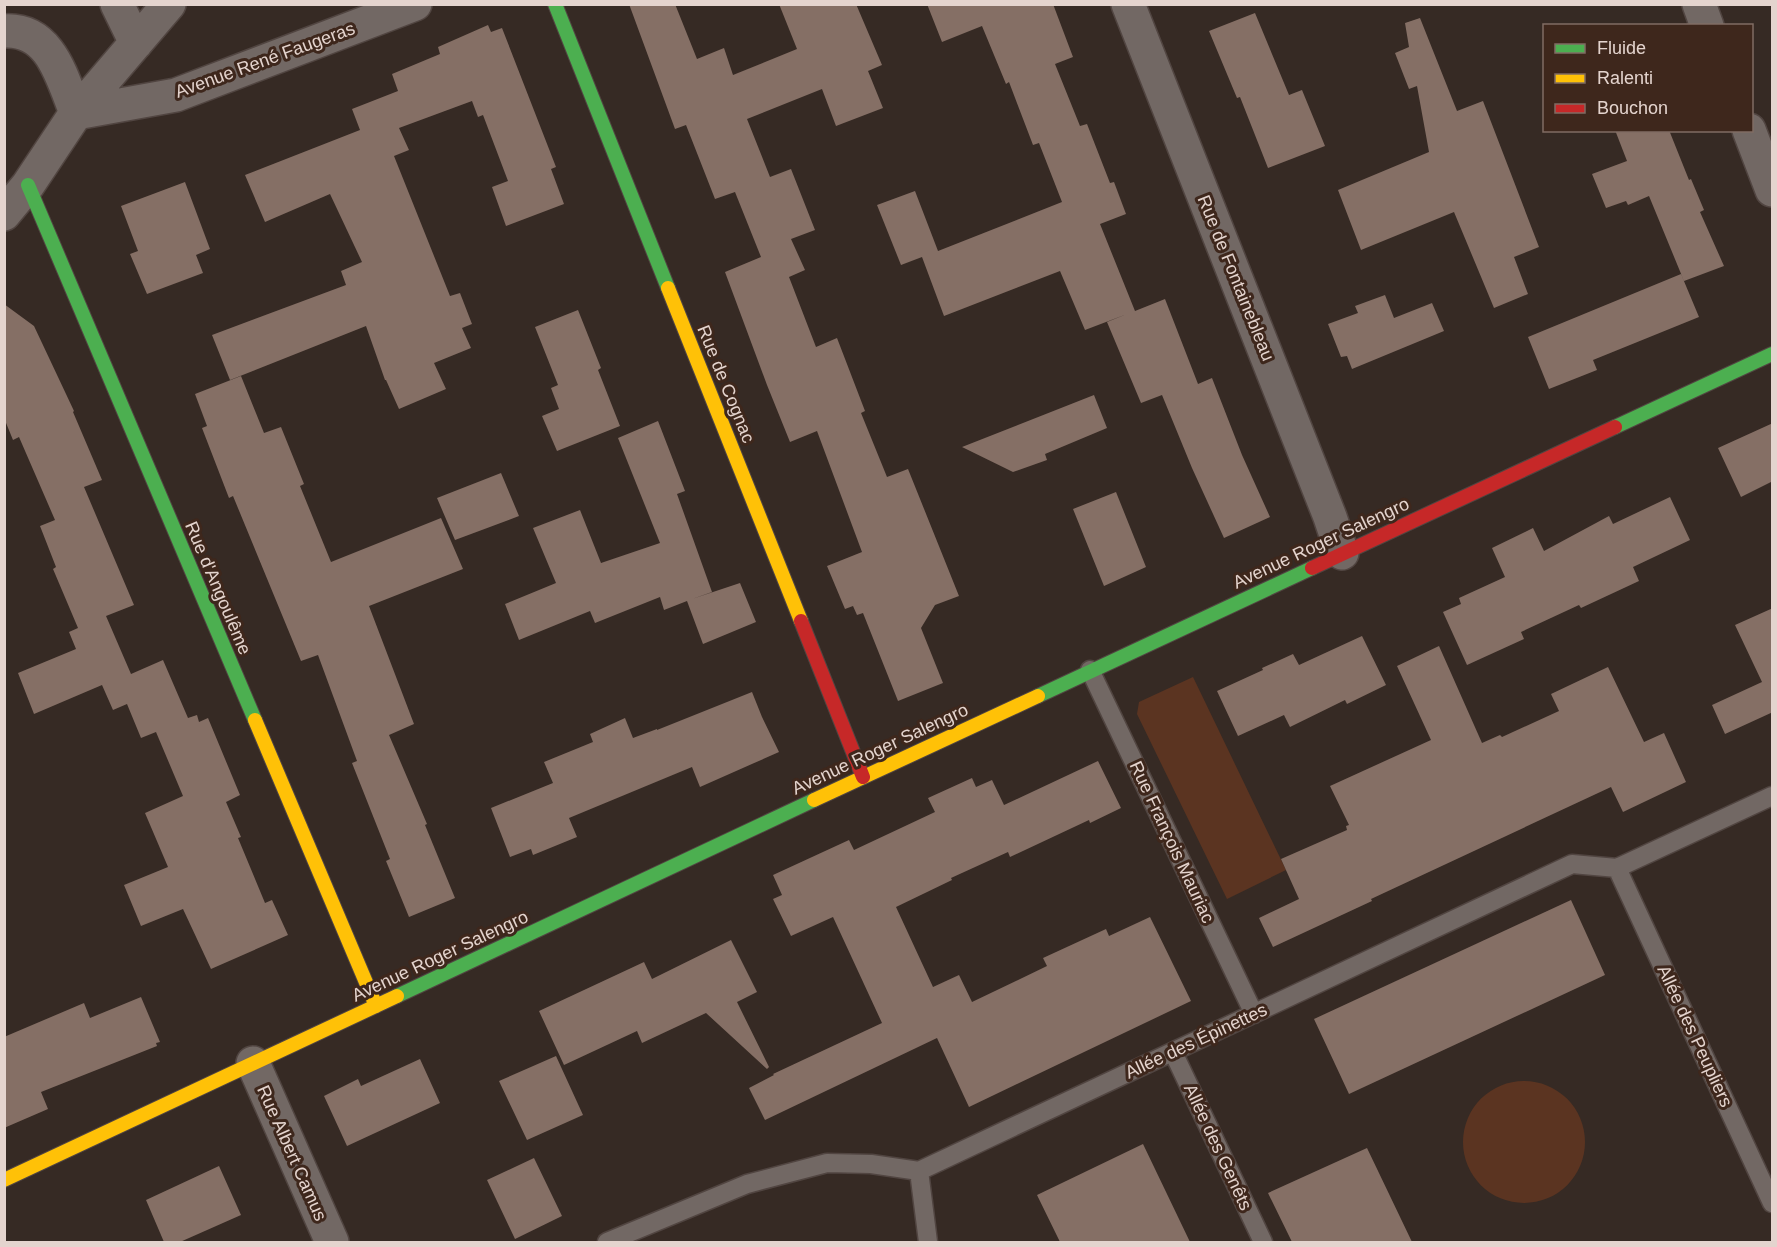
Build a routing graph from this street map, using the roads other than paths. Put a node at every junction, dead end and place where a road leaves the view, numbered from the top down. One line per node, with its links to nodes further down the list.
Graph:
1 (117, 4): 9 (street)
2 (169, 4): 9 (street)
3 (415, 4): 10 (street, Avenue René Faugeras)
4 (555, 4): 18 (street, Rue de Cognac)
5 (1128, 4): 16 (street, Rue de Fontainebleau)
6 (1699, 4): 7 (street)
7 (1706, 24)
8 (4, 31): 10 (street)
9 (136, 43): 10 (street)
10 (76, 113): 12 (street)
11 (1750, 132): 13 (street)
12 (27, 185): 14 (street); 21 (street, Rue d'Angoulême)
13 (1773, 190)
14 (4, 214)
15 (1773, 354): 16 (street, Avenue Roger Salengro)
16 (1342, 553): 17 (street, Avenue Roger Salengro)
17 (1090, 670): 18 (street, Avenue Roger Salengro); 22 (lane, Rue François Mauriac)
18 (863, 777): 21 (street, Avenue Roger Salengro)
19 (1773, 796): 20 (lane, Allée des Épinettes)
20 (1617, 868): 22 (lane, Allée des Épinettes); 27 (lane, Allée des Peupliers)
21 (376, 1006): 24 (street, Avenue Roger Salengro)
22 (1254, 1014): 23 (lane, Allée des Épinettes)
23 (1173, 1052): 25 (lane, Allée des Épinettes); 31 (lane, Allée des Genêts)
24 (252, 1063): 26 (street, Avenue Roger Salengro); 28 (street, Rue Albert Camus)
25 (919, 1171): 29 (lane); 30 (lane)
26 (4, 1180)
27 (1773, 1203)
28 (332, 1242)
29 (611, 1242)
30 (928, 1242)
31 (1263, 1242)

